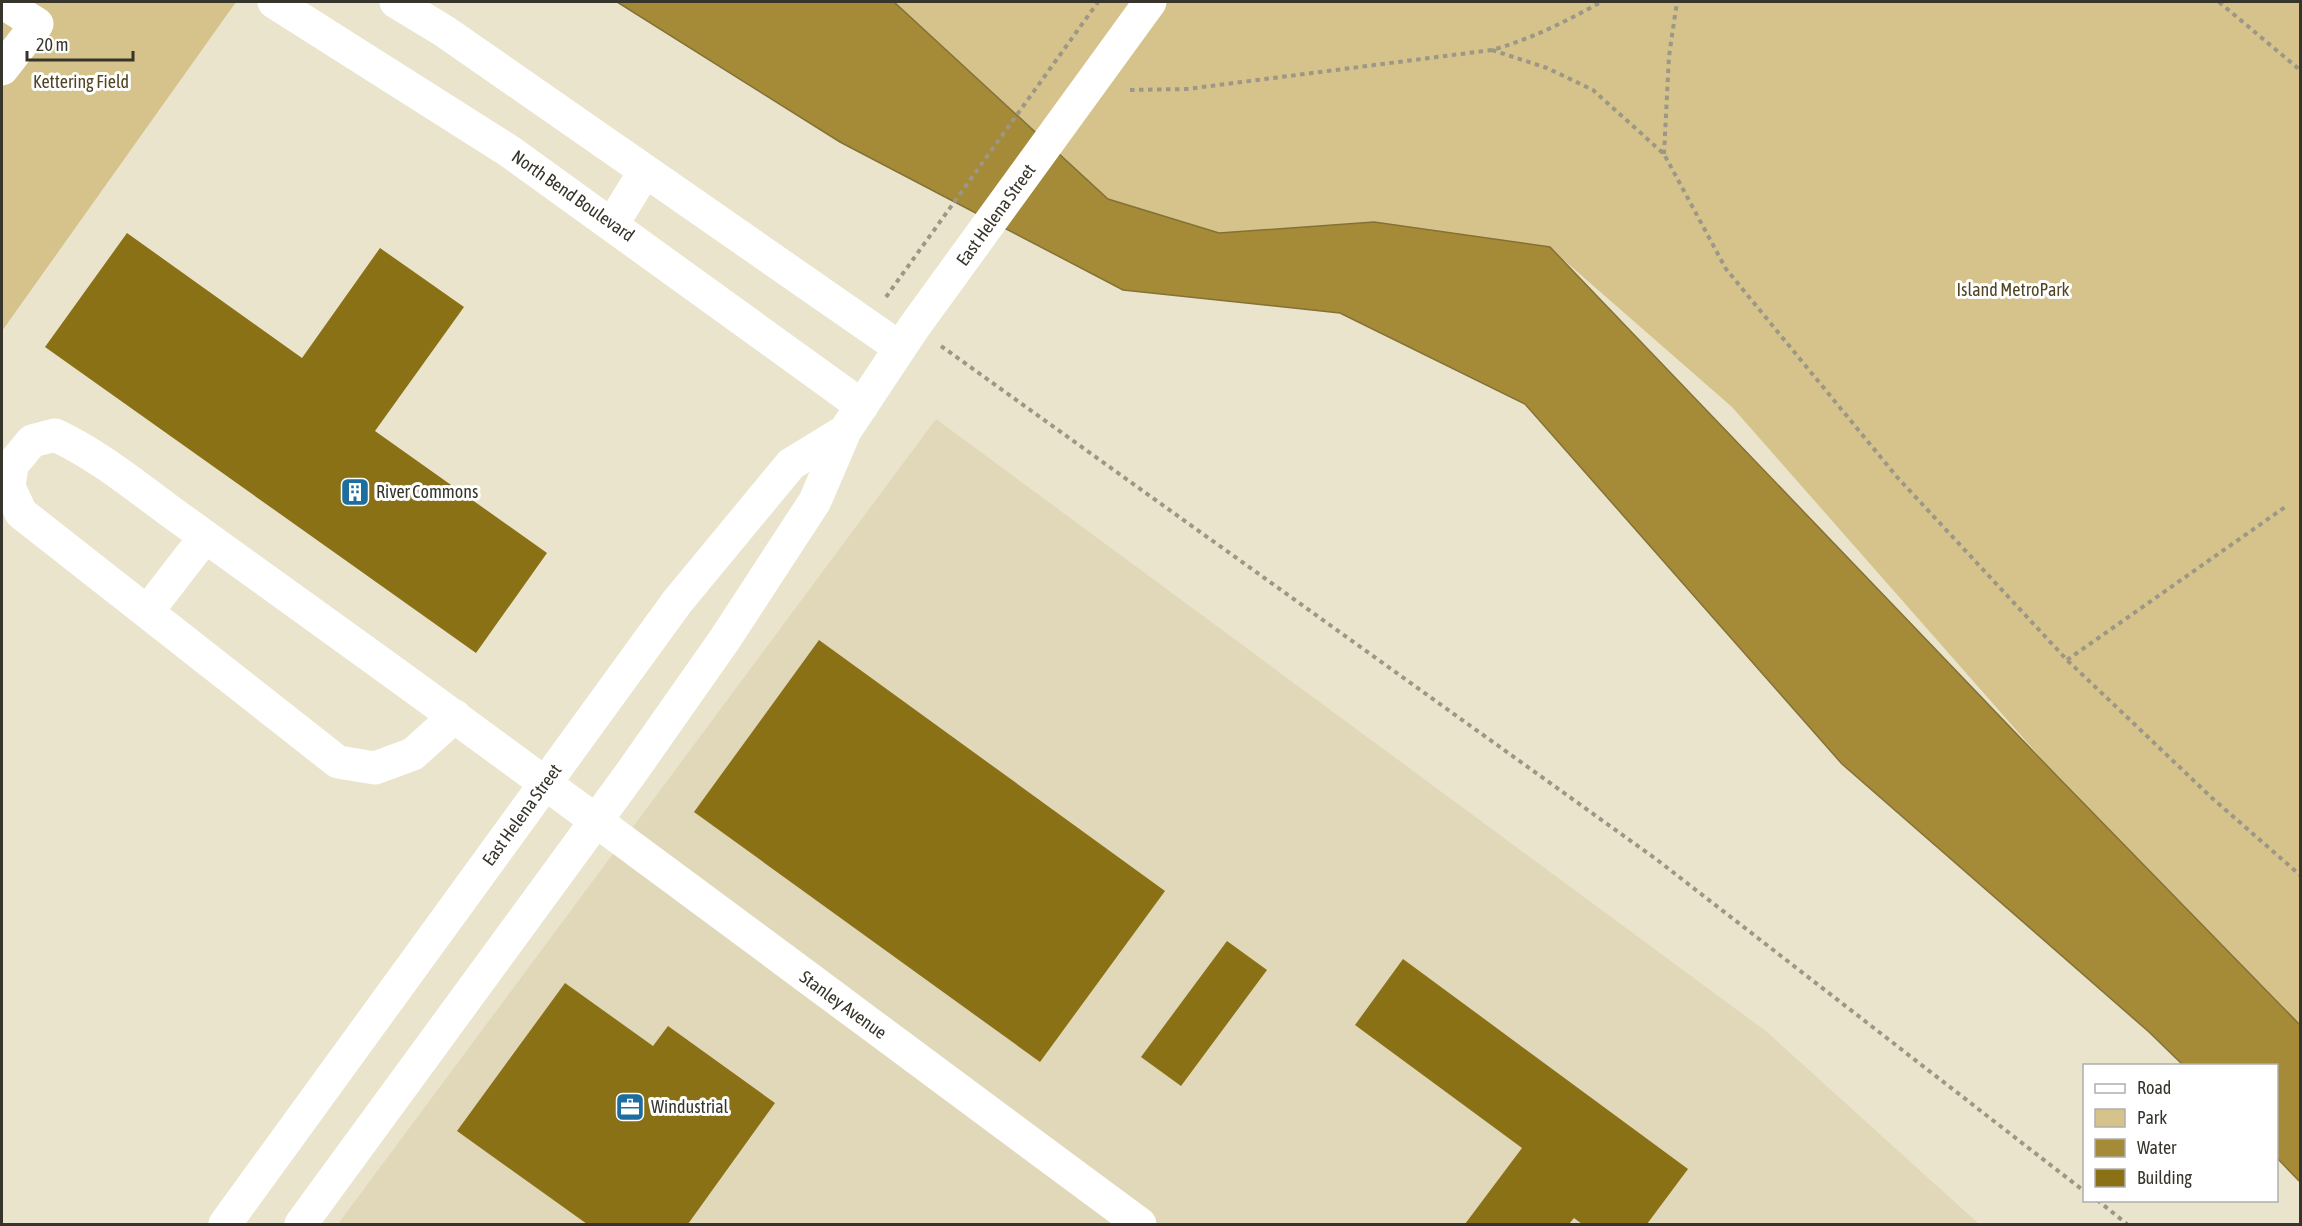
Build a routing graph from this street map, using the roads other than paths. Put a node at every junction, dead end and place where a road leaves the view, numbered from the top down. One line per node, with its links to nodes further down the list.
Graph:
1 (2, 2): 5 (street)
2 (274, 2): 7 (street, North Bend Boulevard)
3 (396, 2): 6 (street)
4 (1150, 2): 8 (street, East Helena Street)
5 (2, 69)
6 (645, 171): 7 (street); 8 (street)
7 (613, 223): 9 (street, North Bend Boulevard)
8 (914, 328): 9 (street, East Helena Street)
9 (853, 418): 13 (street, East Helena Street); 14 (street, East Helena Street)
10 (205, 537): 11 (street); 11 (street, Stanley Avenue); 12 (street, Stanley Avenue)
11 (147, 612): 12 (street, Stanley Avenue)
12 (454, 716): 13 (street, Stanley Avenue)
13 (546, 782): 14 (street, Stanley Avenue); 15 (street, East Helena Street)
14 (596, 820): 16 (street, East Helena Street); 17 (street, Stanley Avenue)
15 (225, 1224)
16 (301, 1224)
17 (1140, 1224)

